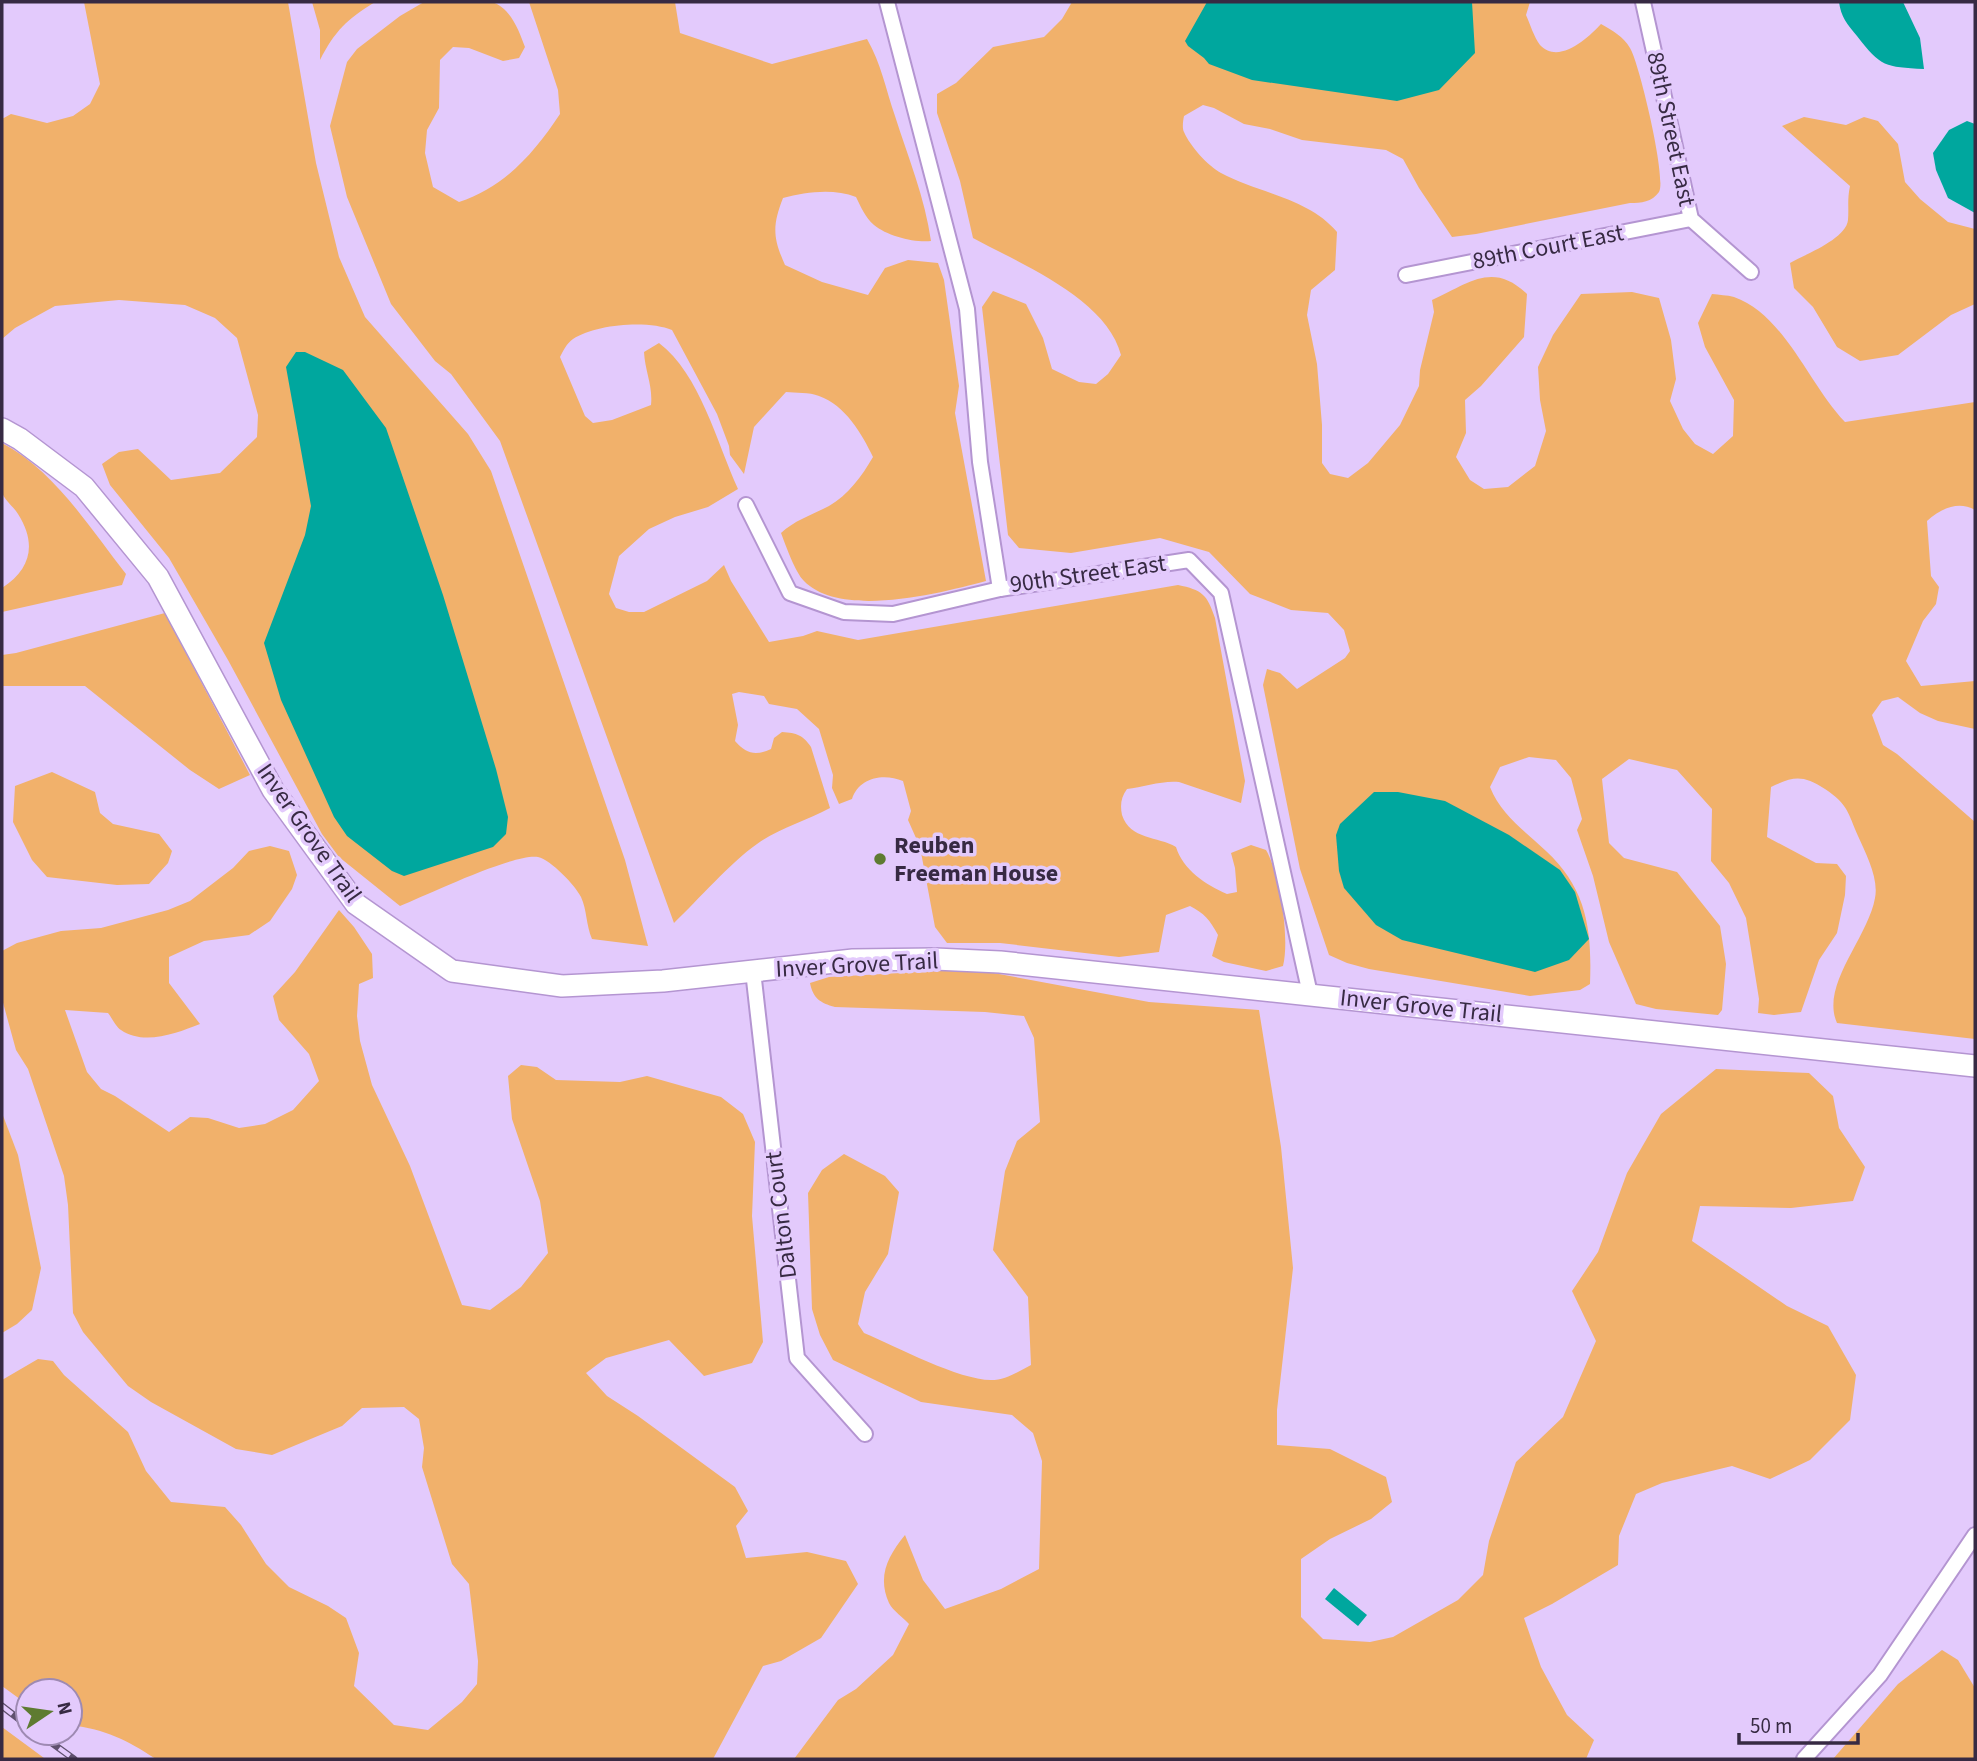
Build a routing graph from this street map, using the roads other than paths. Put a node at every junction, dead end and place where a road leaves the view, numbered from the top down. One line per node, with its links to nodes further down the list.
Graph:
1 (887, 2): 8 (street, 90th Street East)
2 (1643, 2): 3 (street, 89th Street East)
3 (1691, 219): 4 (street, 89th Street East); 5 (street, 89th Court East)
4 (1751, 272)
5 (1406, 275)
6 (2, 429): 9 (street, Inver Grove Trail)
7 (746, 505): 8 (street)
8 (1000, 589): 10 (street, 90th Street East)
9 (753, 971): 10 (street, Inver Grove Trail); 12 (street, Dalton Court)
10 (1310, 994): 11 (street, Inver Grove Trail)
11 (1975, 1066)
12 (865, 1434)
13 (1975, 1535): 14 (street)
14 (1804, 1759)

